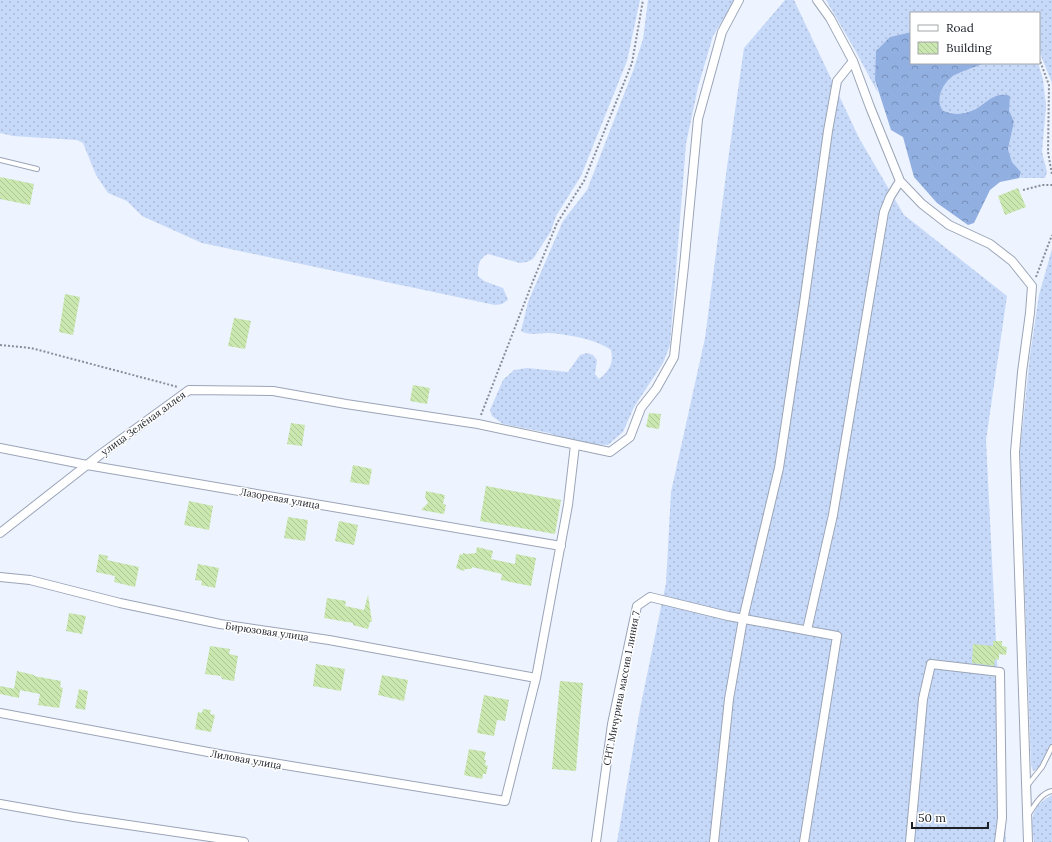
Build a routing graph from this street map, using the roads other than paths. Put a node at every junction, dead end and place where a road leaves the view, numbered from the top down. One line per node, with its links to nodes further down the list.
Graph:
1 (739, 0): 7 (street, улица Зелёная аллея)
2 (817, 0): 3 (street)
3 (852, 61): 6 (street); 13 (street)
4 (0, 160): 5 (lane)
5 (38, 168)
6 (900, 181): 14 (street); 18 (street)
7 (575, 445): 9 (street, улица Зелёная аллея); 11 (street)
8 (0, 448): 9 (street, Лазоревая улица)
9 (87, 465): 10 (street, улица Зелёная аллея); 11 (street, Лазоревая улица)
10 (0, 533)
11 (561, 546): 15 (street)
12 (0, 577): 15 (street, Бирюзовая улица)
13 (743, 619): 14 (street); 23 (street, СНТ Мичурина массив 1 линия 7); 24 (street)
14 (807, 630): 25 (street)
15 (536, 678): 16 (street, Лиловая улица)
16 (0, 713)
17 (1052, 747): 18 (lane)
18 (1026, 786): 21 (street)
19 (1052, 791): 21 (lane)
20 (0, 804): 22 (street)
21 (1027, 816): 28 (street)
22 (244, 842)
23 (596, 842)
24 (714, 842)
25 (804, 842)
26 (910, 842): 27 (street)
27 (999, 842)
28 (1028, 842)

